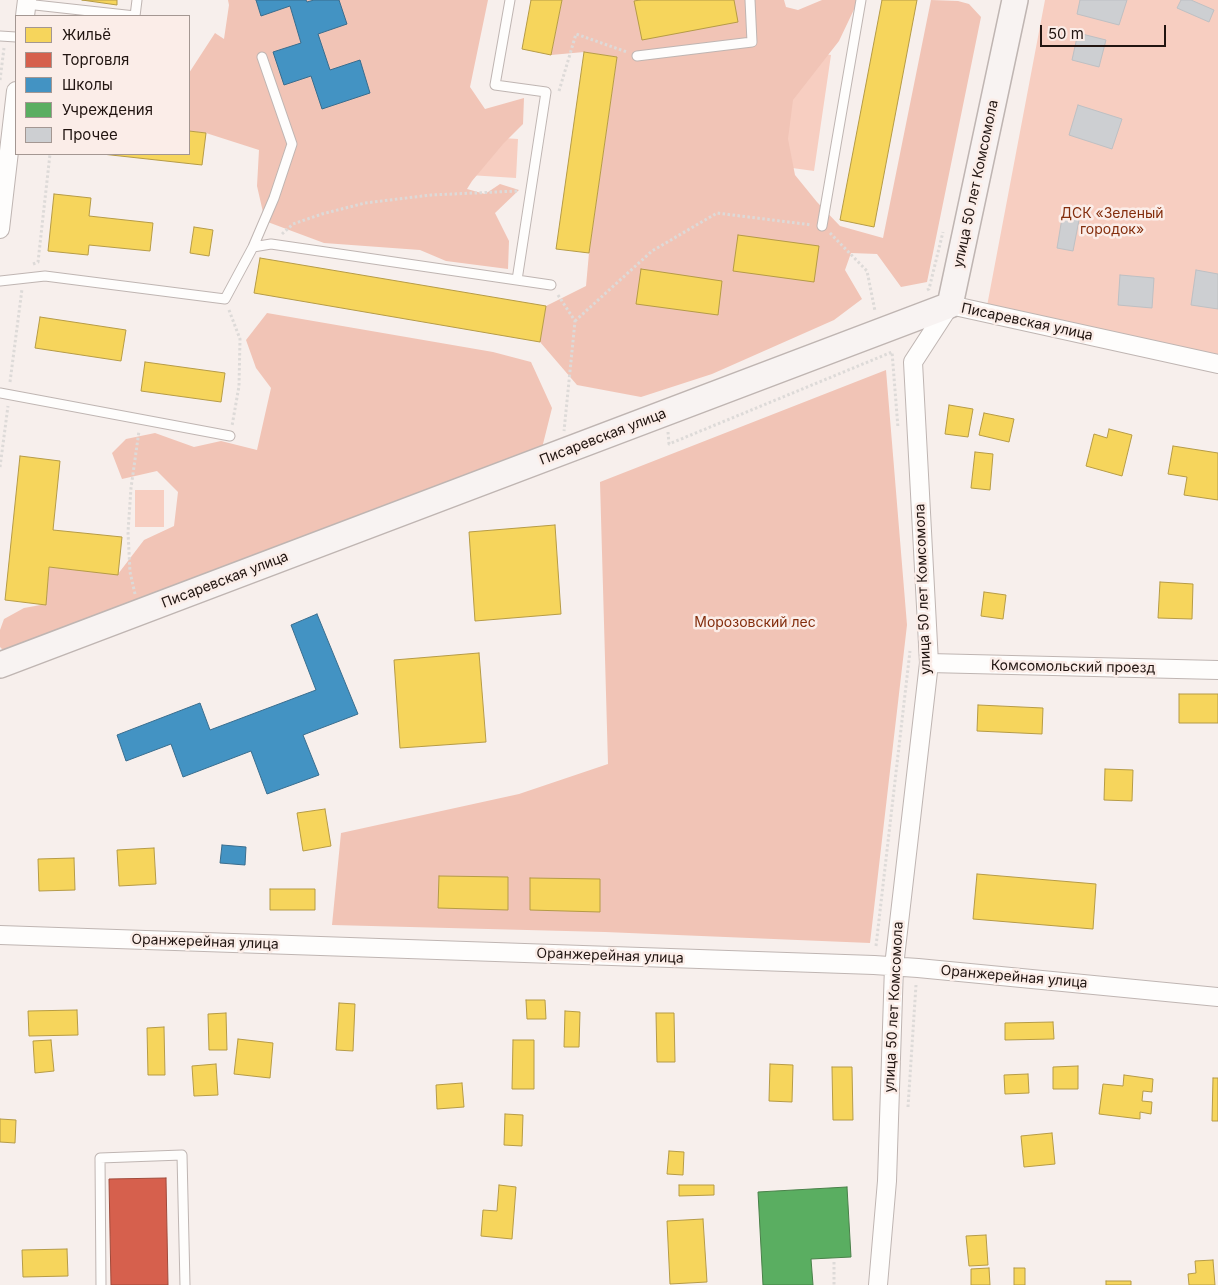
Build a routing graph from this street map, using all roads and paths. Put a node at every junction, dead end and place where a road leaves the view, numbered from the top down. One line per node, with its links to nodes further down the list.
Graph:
1 (137, 0): 8 (lane)
2 (510, 0): 13 (lane)
3 (750, 0): 11 (lane)
4 (861, 0): 17 (lane)
5 (1015, 0): 28 (street, улица 50 лет Комсомола)
6 (26, 7): 7 (lane)
7 (123, 15)
8 (135, 15)
9 (0, 36): 10 (lane)
10 (15, 37)
11 (638, 56): 13 (path)
12 (262, 57): 21 (lane)
13 (546, 92): 16 (lane)
14 (15, 101): 18 (street)
15 (50, 155): 22 (path)
16 (531, 190): 20 (path); 23 (lane)
17 (822, 226): 29 (path); 30 (path)
18 (0, 229)
19 (943, 231): 26 (path)
20 (271, 244): 21 (lane); 23 (lane)
21 (253, 247): 27 (lane)
22 (23, 279): 24 (lane); 27 (lane); 32 (path)
23 (518, 280): 25 (lane)
24 (0, 281)
25 (551, 285): 30 (path)
26 (920, 293)
27 (225, 299): 36 (path)
28 (950, 305): 31 (street, Писаревская улица); 41 (street, улица 50 лет Комсомола); 42 (street, Писаревская улица)
29 (875, 311)
30 (575, 321): 34 (path)
31 (1218, 364)
32 (4, 394): 33 (lane); 38 (path)
33 (141, 419): 36 (lane); 39 (path)
34 (572, 428)
35 (898, 431): 37 (path)
36 (230, 436)
37 (669, 444)
38 (0, 467)
39 (135, 594)
40 (911, 646): 45 (path)
41 (929, 663): 43 (street, Комсомольский проезд); 46 (street, улица 50 лет Комсомола)
42 (0, 665)
43 (1218, 670)
44 (0, 935): 46 (street, Оранжерейная улица)
45 (876, 946)
46 (894, 966): 47 (street, Оранжерейная улица); 52 (street, улица 50 лет Комсомола)
47 (1218, 996)
48 (834, 1262): 51 (path)
49 (101, 1285): 50 (lane)
50 (185, 1285)
51 (834, 1285)
52 (878, 1285)

